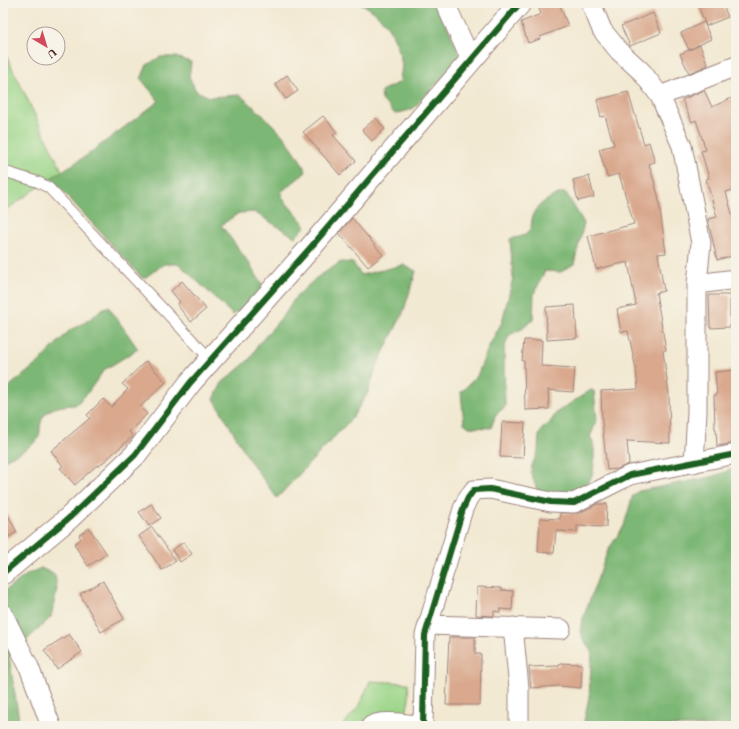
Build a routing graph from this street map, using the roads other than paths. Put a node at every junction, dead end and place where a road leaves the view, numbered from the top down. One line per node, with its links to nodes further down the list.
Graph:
1 (445, 3): 4 (street)
2 (520, 3): 4 (street)
3 (591, 3): 6 (street)
4 (471, 60): 10 (street)
5 (736, 66): 6 (street)
6 (660, 96): 9 (street)
7 (3, 171): 10 (lane)
8 (736, 279): 9 (street)
9 (697, 284): 12 (street)
10 (211, 360): 13 (street)
11 (736, 454): 12 (street)
12 (694, 463): 15 (street)
13 (3, 573)
14 (3, 614): 18 (street)
15 (428, 625): 16 (street); 20 (street)
16 (513, 627): 17 (street); 21 (street)
17 (561, 629)
18 (51, 726)
19 (371, 726): 20 (street)
20 (423, 726)
21 (519, 726)

